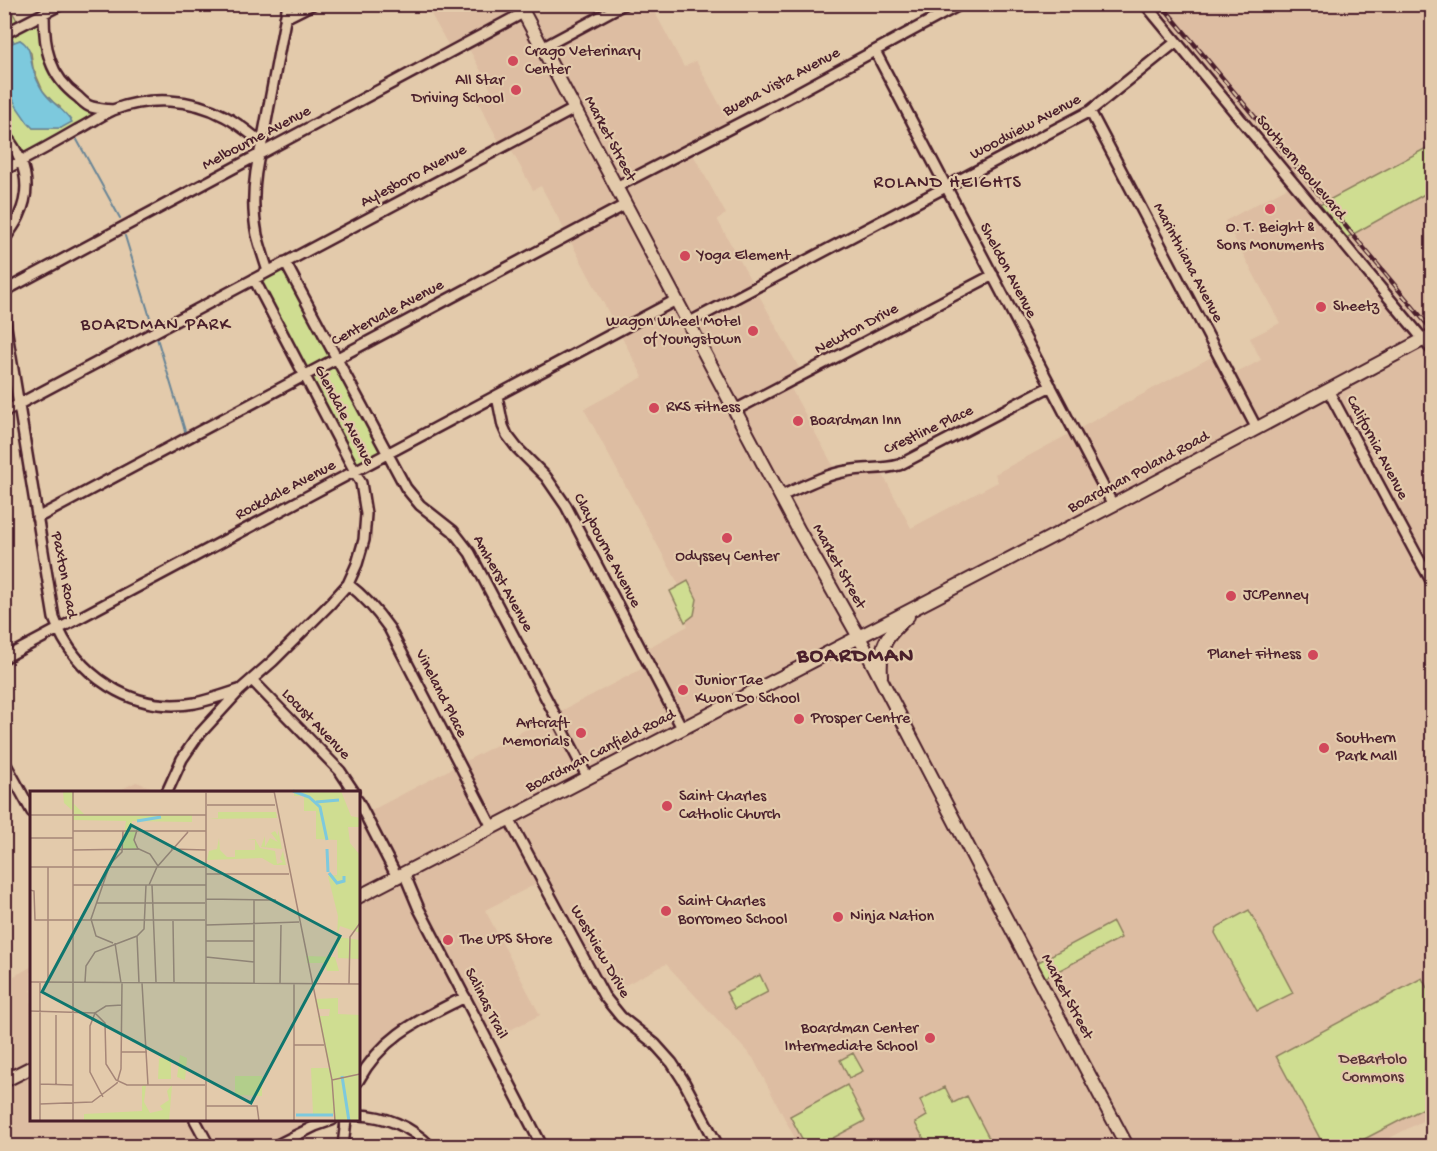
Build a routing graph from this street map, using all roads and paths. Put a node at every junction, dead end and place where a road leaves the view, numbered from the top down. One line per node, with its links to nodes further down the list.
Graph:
1 (62, 4): 8 (street)
2 (288, 4): 9 (street)
3 (314, 4): 9 (street)
4 (624, 4): 12 (street)
5 (961, 4): 13 (street, Buena Vista Avenue)
6 (1144, 4): 11 (street, Southern Boulevard)
7 (521, 9): 12 (main road, Market Street); 21 (street, Melbourne Avenue)
8 (44, 14): 10 (street); 14 (street)
9 (285, 18): 20 (street)
10 (4, 34)
11 (1176, 42): 17 (street, Woodview Avenue); 36 (street, Southern Boulevard)
12 (542, 48): 15 (main road, Market Street)
13 (875, 51): 24 (street, Buena Vista Avenue); 25 (street, Sheldon Avenue)
14 (89, 106): 16 (street); 18 (street)
15 (574, 109): 24 (main road, Market Street); 28 (street, Aylesboro Avenue)
16 (112, 110): 18 (street); 20 (street)
17 (1090, 111): 25 (street, Woodview Avenue); 46 (street, Marinthiana Avenue)
18 (93, 122): 22 (street)
19 (4, 134): 22 (street)
20 (262, 143): 21 (street)
21 (258, 156): 29 (street); 32 (street, Melbourne Avenue)
22 (21, 161): 23 (street); 27 (street)
23 (4, 170)
24 (616, 187): 26 (main road, Market Street)
25 (946, 187): 30 (street, Sheldon Avenue); 35 (street, Woodview Avenue)
26 (625, 205): 33 (main road, Market Street); 38 (street, Centervale Avenue)
27 (4, 240)
28 (285, 262): 29 (street, Aylesboro Avenue); 38 (street, Amherst Avenue)
29 (268, 271): 31 (street)
30 (993, 275): 40 (street, Sheldon Avenue); 44 (street, Newton Drive)
31 (254, 279): 39 (street, Glendale Avenue); 43 (street)
32 (4, 291)
33 (676, 300): 35 (main road, Market Street); 42 (street, Rockdale Avenue)
34 (4, 315): 43 (street, Paxton Road)
35 (688, 323): 44 (main road, Market Street)
36 (1428, 338): 37 (street, Southern Boulevard); 41 (main road, Boardman Poland Road)
37 (1432, 350)
38 (337, 358): 39 (street, Centervale Avenue); 47 (street, Amherst Avenue)
39 (304, 375): 48 (street, Glendale Avenue); 51 (street, Centervale Avenue)
40 (1051, 387): 49 (street, Crestline Place); 50 (street, Sheldon Avenue)
41 (1328, 390): 46 (main road, Boardman Poland Road); 52 (street, California Avenue)
42 (497, 396): 47 (street, Rockdale Avenue); 61 (street, Claybourne Avenue)
43 (19, 405): 45 (street); 51 (street, Paxton Road)
44 (735, 410): 49 (main road, Market Street)
45 (4, 412)
46 (1257, 429): 50 (main road, Boardman Poland Road)
47 (388, 454): 48 (street, Rockdale Avenue); 63 (street, Amherst Avenue)
48 (356, 471): 53 (street, Glendale Avenue); 55 (street, Rockdale Avenue)
49 (781, 496): 56 (main road, Market Street)
50 (1113, 505): 54 (main road, Boardman Poland Road)
51 (37, 518): 55 (street, Paxton Road)
52 (1432, 582)
53 (348, 584): 58 (street, Glendale Avenue); 69 (street, Vineland Place)
54 (924, 602): 56 (main road, Boardman Poland Road); 59 (main road)
55 (59, 629): 57 (street, Rockdale Avenue); 60 (street, Paxton Road)
56 (859, 637): 59 (main road, Market Street); 61 (main road, Boardman Canfield Road)
57 (4, 658)
58 (252, 680): 60 (street, Glendale Avenue); 65 (street, Locust Avenue)
59 (881, 680): 86 (main road, Market Street)
60 (240, 690): 64 (street, Glendale Avenue)
61 (682, 728): 63 (main road, Boardman Canfield Road)
62 (4, 761): 67 (street)
63 (588, 778): 68 (main road, Boardman Canfield Road)
64 (167, 791)
65 (353, 791)
66 (360, 804): 70 (street)
67 (30, 808)
68 (509, 819): 69 (main road, Boardman Canfield Road); 85 (street, Westview Drive)
69 (492, 827): 70 (main road, Boardman Canfield Road)
70 (401, 875): 71 (main road, Boardman Canfield Road); 72 (street, Salinas Trail)
71 (360, 896)
72 (465, 997): 74 (street); 84 (street, Salinas Trail)
73 (30, 1068): 75 (main road)
74 (360, 1078)
75 (4, 1081)
76 (360, 1116): 83 (street)
77 (196, 1121): 80 (street)
78 (327, 1121): 81 (street)
79 (346, 1121): 82 (street)
80 (209, 1146)
81 (275, 1146)
82 (343, 1146)
83 (430, 1146)
84 (542, 1146)
85 (718, 1146)
86 (1127, 1146)

